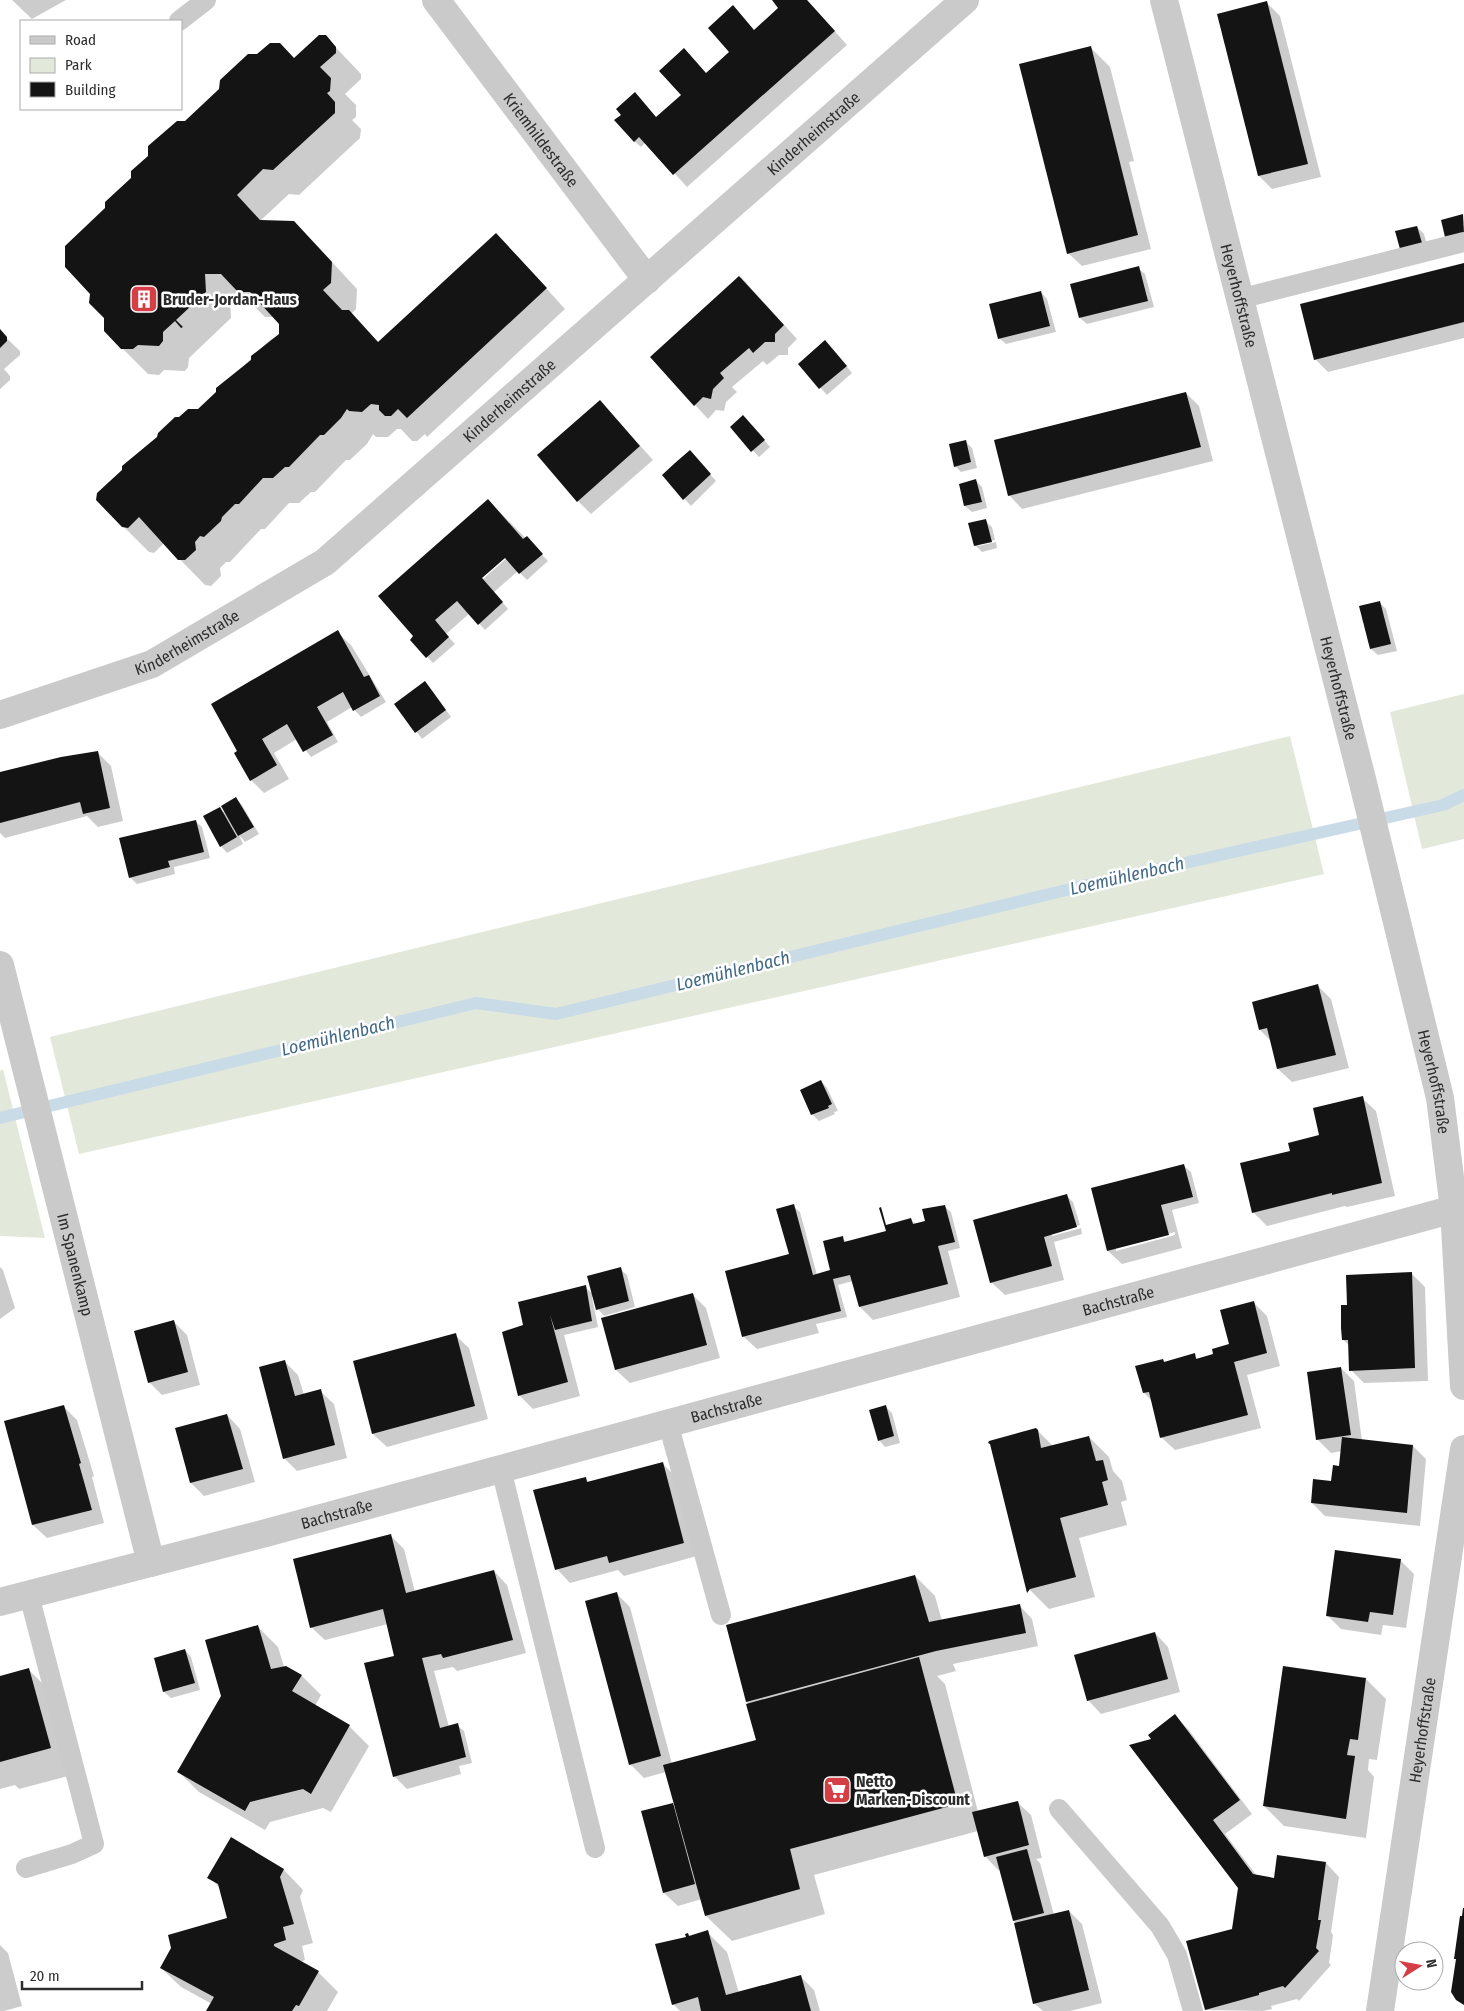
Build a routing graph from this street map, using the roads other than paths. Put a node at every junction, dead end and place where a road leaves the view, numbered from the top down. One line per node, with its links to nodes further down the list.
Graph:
1 (206, 0): 5 (lane)
2 (436, 0): 7 (street, Kriemhildestraße)
3 (966, 0): 7 (street, Kinderheimstraße)
4 (1164, 0): 8 (street, Heyerhoffstraße)
5 (180, 20)
6 (1464, 242): 8 (lane)
7 (647, 280): 9 (street, Kinderheimstraße)
8 (1239, 299): 11 (street, Heyerhoffstraße)
9 (0, 715)
10 (0, 965): 16 (street, Im Spanenkamp)
11 (1454, 1209): 12 (street, Heyerhoffstraße); 13 (street, Bachstraße)
12 (1464, 1386)
13 (668, 1423): 15 (street, Bachstraße); 19 (lane)
14 (1464, 1449): 24 (street, Heyerhoffstraße)
15 (500, 1469): 16 (street, Bachstraße); 21 (lane)
16 (151, 1563): 17 (street, Bachstraße)
17 (29, 1595): 18 (street, Bachstraße); 22 (lane)
18 (0, 1602)
19 (721, 1615)
20 (1059, 1809): 23 (lane)
21 (594, 1848)
22 (26, 1868)
23 (1194, 2011)
24 (1380, 2011)

